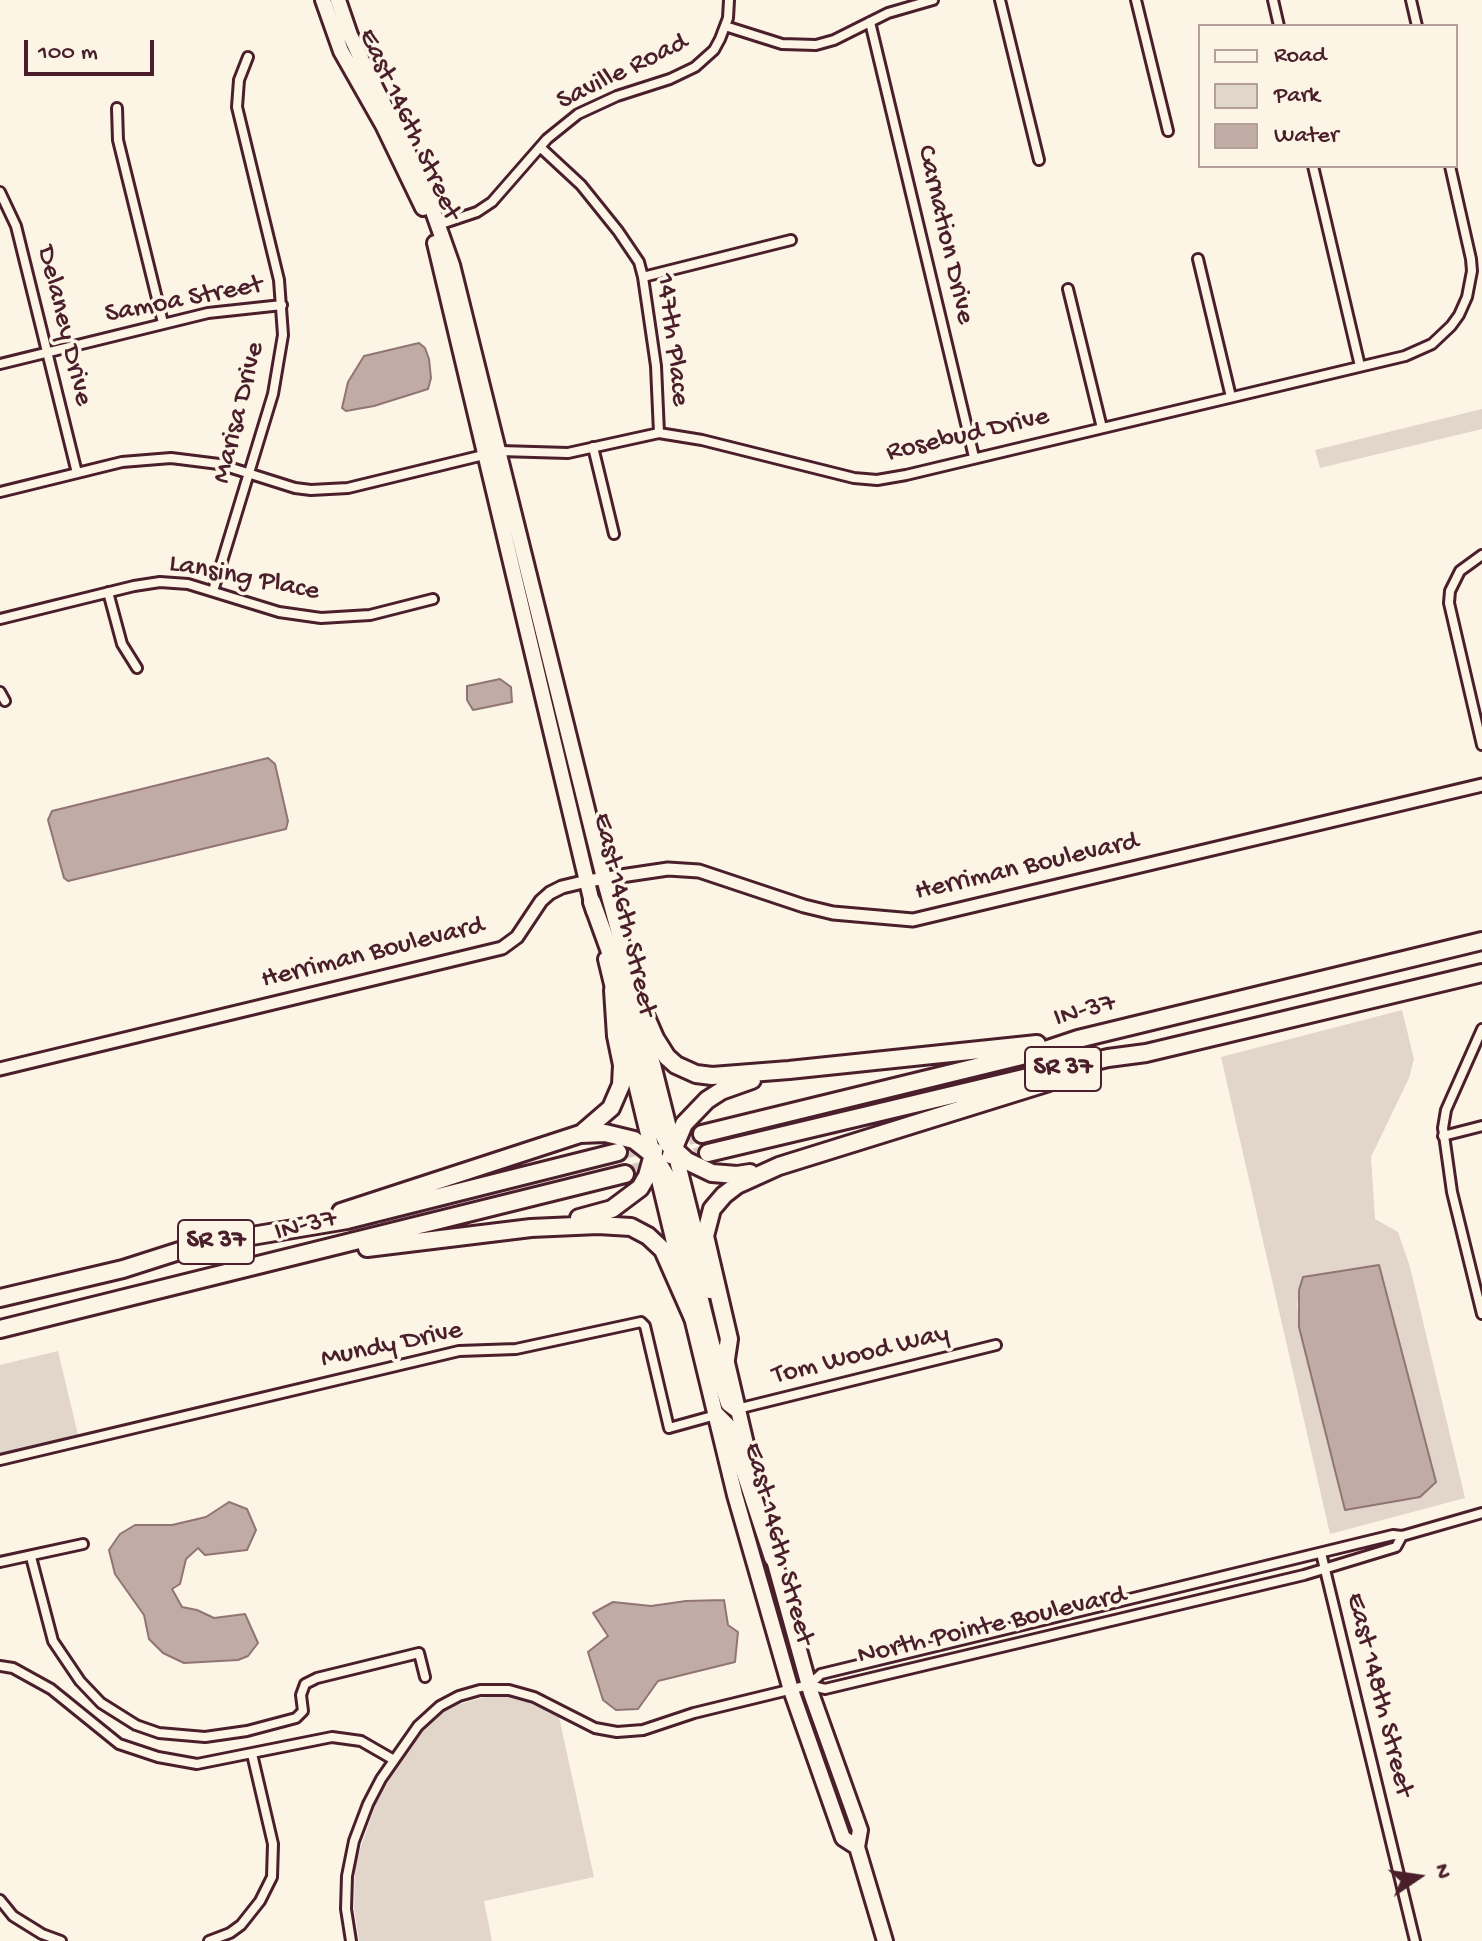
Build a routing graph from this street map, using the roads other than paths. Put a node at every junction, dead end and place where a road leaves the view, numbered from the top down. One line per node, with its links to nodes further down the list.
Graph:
1 (323, 0): 35 (main road, East 146th Street)
2 (338, 0): 21 (main road, East 146th Street)
3 (729, 0): 12 (street, Saville Road)
4 (933, 0): 9 (street)
5 (1000, 0): 17 (street)
6 (1136, 0): 15 (street)
7 (1273, 0): 10 (street)
8 (1411, 0): 11 (street)
9 (870, 22): 12 (street); 36 (street, Carnation Drive)
10 (1279, 24)
11 (1417, 24)
12 (725, 26): 16 (street, Saville Road)
13 (248, 57): 26 (street, Marisa Drive)
14 (117, 108): 27 (street)
15 (1168, 131)
16 (540, 147): 21 (street, Saville Road); 24 (street, 147th Place)
17 (1039, 160)
18 (1313, 168): 30 (street)
19 (1450, 168): 30 (street, Rosebud Drive)
20 (0, 192): 28 (street, Delaney Drive)
21 (438, 225): 35 (main road, East 146th Street)
22 (791, 240): 24 (street)
23 (1198, 259): 31 (street)
24 (643, 277): 33 (street, 147th Place)
25 (1068, 289): 32 (street)
26 (282, 305): 27 (street, Samoa Street); 38 (street, Marisa Drive)
27 (163, 323): 28 (street, Samoa Street)
28 (47, 353): 29 (street, Samoa Street); 37 (street, Delaney Drive)
29 (0, 364)
30 (1360, 366): 31 (street, Rosebud Drive)
31 (1231, 397): 32 (street, Rosebud Drive)
32 (1102, 428): 36 (street, Rosebud Drive)
33 (659, 433): 34 (street, Rosebud Drive); 36 (street, Rosebud Drive)
34 (593, 447): 35 (street, Rosebud Drive); 40 (street)
35 (492, 453): 38 (street, Rosebud Drive); 49 (main road, East 146th Street); 50 (main road, East 146th Street)
36 (974, 457)
37 (77, 473): 38 (street, Rosebud Drive); 39 (street, Rosebud Drive)
38 (249, 473): 42 (street, Marisa Drive)
39 (0, 492)
40 (614, 534)
41 (1482, 555): 47 (street)
42 (213, 591): 43 (street, Lansing Place); 44 (street, Lansing Place)
43 (108, 592): 45 (street, Lansing Place); 46 (street)
44 (433, 599)
45 (0, 619)
46 (137, 668)
47 (1482, 745)
48 (1482, 785): 49 (street, Herriman Boulevard)
49 (604, 878): 50 (street, Herriman Boulevard); 55 (main road, East 146th Street)
50 (587, 881): 51 (main road, East 146th Street); 59 (street, Herriman Boulevard)
51 (592, 902): 54 (main road, East 146th Street); 61 (highway)
52 (1482, 941): 57 (highway, IN-37 / SR 37)
53 (1482, 973): 58 (highway, IN-37 / SR 37)
54 (613, 990): 63 (highway); 69 (main road, East 146th Street)
55 (635, 992): 60 (highway); 61 (main road, East 146th Street)
56 (1482, 1029): 65 (street)
57 (1078, 1039): 60 (highway); 64 (highway, IN-37 / SR 37)
58 (1146, 1053): 68 (highway, IN-37 / SR 37); 70 (highway)
59 (0, 1069)
60 (789, 1070): 66 (highway)
61 (663, 1123): 66 (highway); 69 (highway)
62 (1482, 1126): 65 (street)
63 (580, 1134): 69 (highway); 74 (highway)
64 (702, 1134)
65 (1443, 1136): 77 (street)
66 (672, 1150): 70 (highway); 72 (highway); 83 (main road, East 146th Street)
67 (618, 1152): 74 (highway, IN-37 / SR 37)
68 (708, 1153)
69 (653, 1155): 72 (highway); 73 (main road, East 146th Street); 75 (highway)
70 (779, 1166): 83 (highway)
71 (625, 1174): 76 (highway, IN-37 / SR 37)
72 (667, 1176): 73 (highway); 84 (highway)
73 (667, 1212): 80 (main road, East 146th Street)
74 (311, 1225): 78 (highway, IN-37 / SR 37)
75 (531, 1228): 76 (highway); 80 (highway)
76 (313, 1252): 81 (highway, IN-37 / SR 37)
77 (1478, 1279): 79 (street)
78 (0, 1298)
79 (1482, 1314)
80 (693, 1318): 85 (main road, East 146th Street)
81 (0, 1329)
82 (996, 1345): 84 (street, Tom Wood Way)
83 (726, 1359): 84 (main road, East 146th Street)
84 (737, 1409): 92 (main road, East 146th Street)
85 (716, 1415): 86 (street, Mundy Drive); 92 (highway); 98 (main road, East 146th Street)
86 (0, 1460)
87 (1482, 1513): 88 (street, North Pointe Boulevard)
88 (1402, 1536): 90 (street, North Pointe Boulevard); 94 (street, North Pointe Boulevard)
89 (83, 1544): 91 (street)
90 (1321, 1553): 94 (street, East 148th Street); 97 (street, North Pointe Boulevard)
91 (31, 1557): 93 (street); 96 (street)
92 (773, 1558): 97 (main road, East 146th Street)
93 (0, 1562)
94 (1325, 1569): 97 (street, North Pointe Boulevard); 107 (street, East 148th Street)
95 (0, 1666): 99 (street)
96 (425, 1677)
97 (809, 1685): 98 (street); 101 (main road, East 146th Street)
98 (791, 1690): 100 (street); 101 (main road, East 146th Street)
99 (252, 1754): 100 (street); 104 (street)
100 (394, 1760): 105 (street)
101 (857, 1847): 106 (main road, East 146th Street)
102 (0, 1900): 103 (street)
103 (61, 1941)
104 (209, 1941)
105 (351, 1941)
106 (885, 1941)
107 (1415, 1941)

